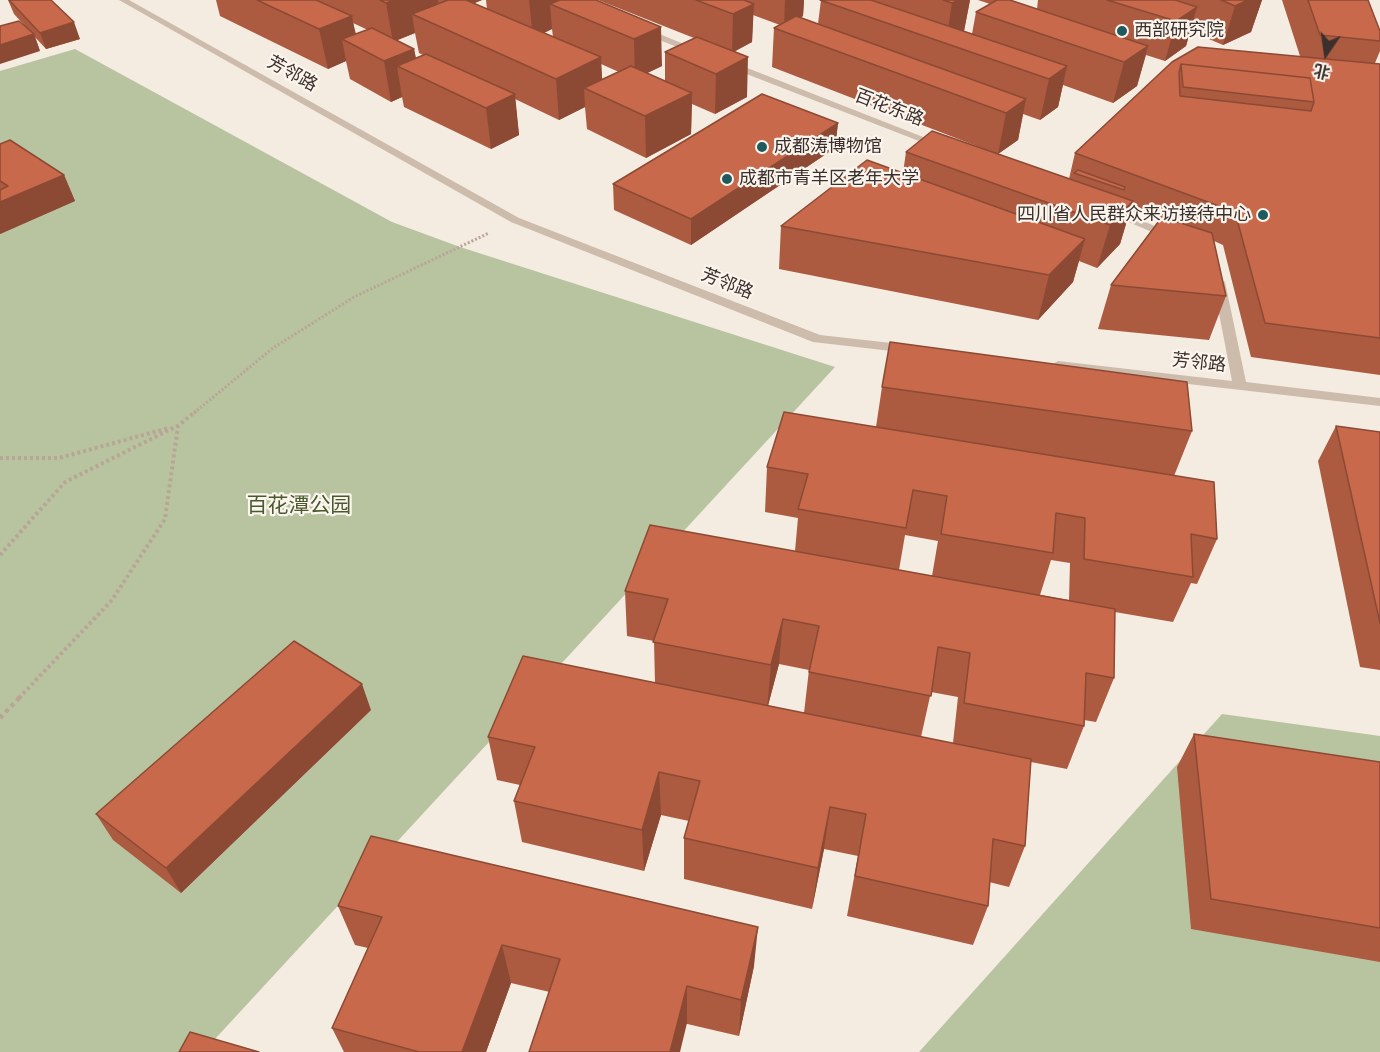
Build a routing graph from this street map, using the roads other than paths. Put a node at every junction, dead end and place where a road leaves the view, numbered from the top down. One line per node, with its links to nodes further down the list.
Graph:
1 (123, 0): 9 (street, 芳邻路)
2 (630, 26): 3 (street)
3 (707, 55)
4 (718, 60): 5 (street, 百花东路)
5 (950, 149)
6 (1094, 204): 7 (street)
7 (1179, 241)
8 (1218, 275): 11 (street)
9 (923, 351)
10 (1041, 363): 11 (street, 芳邻路)
11 (1240, 385): 12 (street, 芳邻路)
12 (1380, 402)

